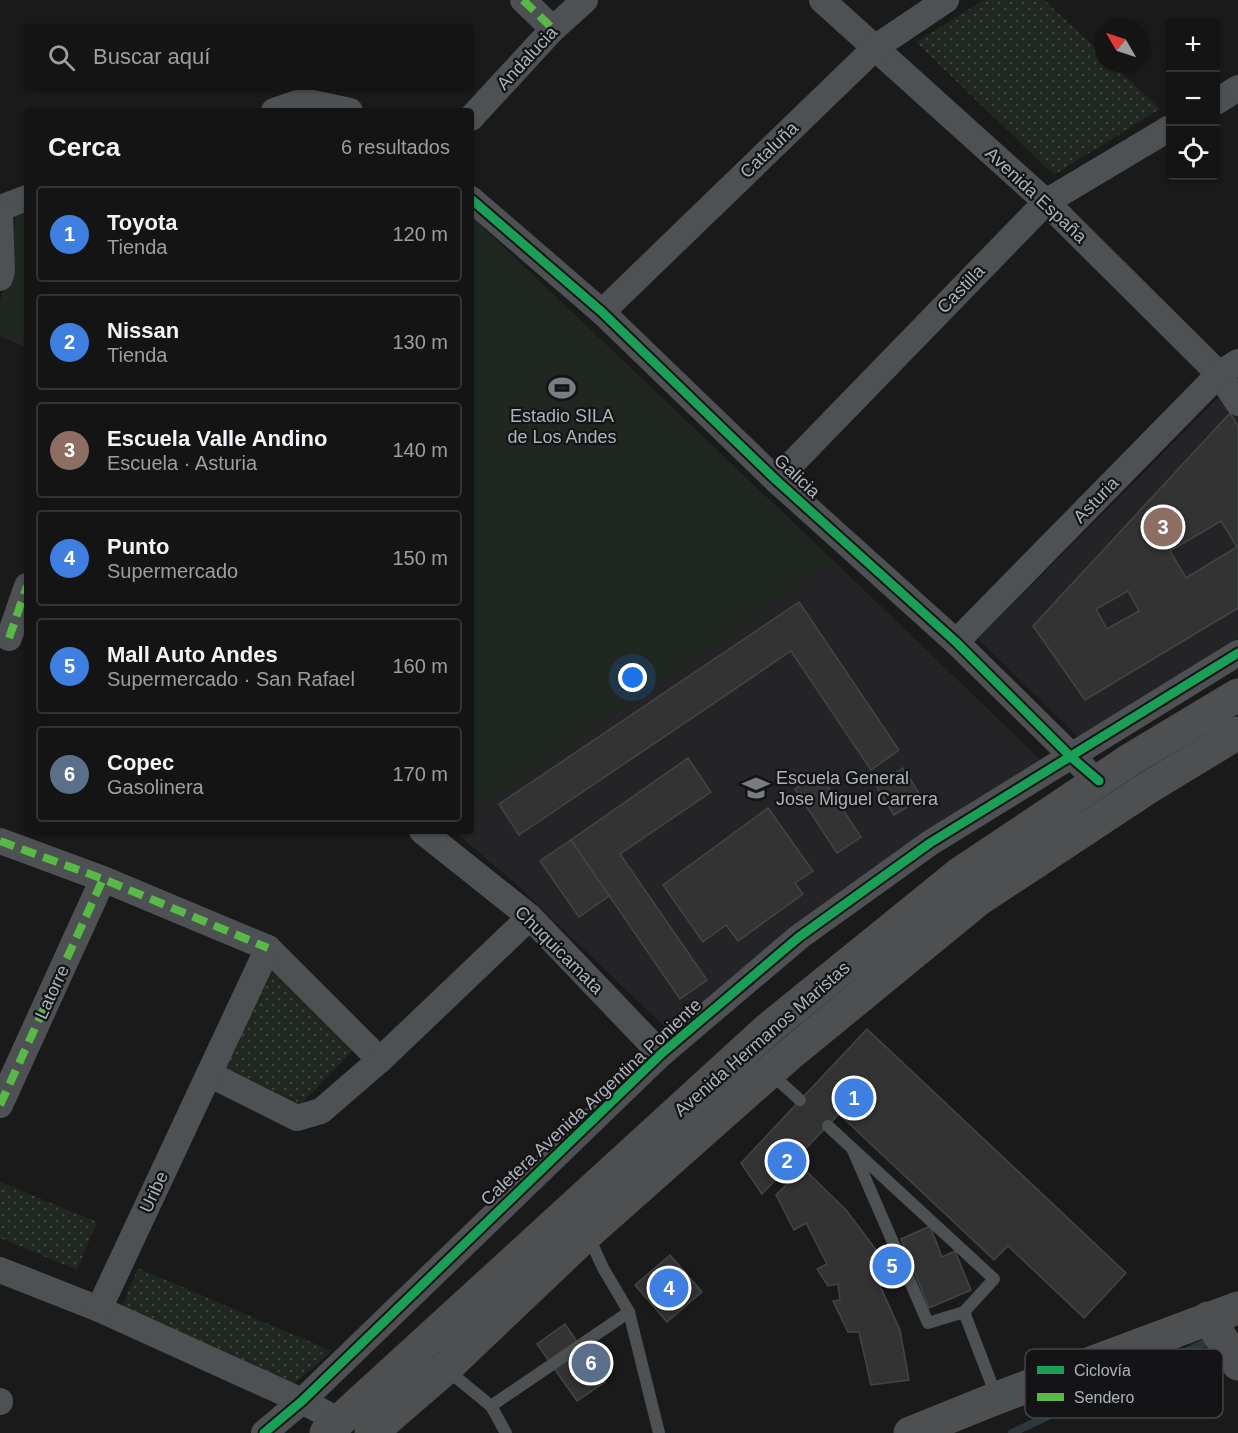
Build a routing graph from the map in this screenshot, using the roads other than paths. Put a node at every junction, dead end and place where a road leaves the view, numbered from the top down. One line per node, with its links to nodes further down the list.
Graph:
1 (523, 0): 5 (street)
2 (585, 0): 5 (street, Andalucia)
3 (822, 0): 6 (street, Avenida España)
4 (946, 0): 6 (street, Cataluña)
5 (553, 29): 11 (street, Andalucia)
6 (876, 47): 15 (street, Avenida España); 19 (street, Cataluña)
7 (1238, 88): 8 (street)
8 (1220, 99)
9 (283, 108): 10 (street)
10 (336, 108)
11 (474, 115)
12 (1166, 130): 15 (street, Castilla)
13 (24, 199): 16 (street)
14 (474, 202): 19 (street, Galicia)
15 (1046, 202): 20 (street, Avenida España); 22 (street, Castilla)
16 (0, 208)
17 (0, 213): 18 (street)
18 (0, 278)
19 (602, 312): 22 (street, Galicia)
20 (1228, 368): 21 (street, Avenida España); 25 (street, Asturia)
21 (1238, 403)
22 (776, 480): 25 (street, Galicia)
23 (24, 597): 24 (street)
24 (12, 639)
25 (956, 642): 29 (street, Galicia)
26 (1238, 653): 29 (street, Caletera Avenida Argentina Poniente)
27 (1238, 694): 30 (main road, Avenida Hermanos Maristas)
28 (1238, 733): 38 (main road, Avenida Hermanos Maristas)
29 (1071, 757): 30 (street, Galicia); 36 (street, Caletera Avenida Argentina Poniente)
30 (1099, 781): 57 (main road, Avenida Hermanos Maristas)
31 (426, 834): 34 (street, Chuquicamata)
32 (0, 841): 33 (street)
33 (104, 879): 35 (street); 41 (street, Latorre)
34 (530, 917): 36 (street, Chuquicamata); 37 (street)
35 (268, 948): 37 (street); 39 (street, Uribe)
36 (661, 1054): 55 (street, Caletera Avenida Argentina Poniente)
37 (380, 1060): 39 (street)
38 (770, 1072): 40 (lane); 44 (main road, Avenida Hermanos Maristas)
39 (209, 1074): 46 (street, Uribe)
40 (800, 1100)
41 (0, 1105)
42 (828, 1126): 43 (lane)
43 (852, 1148): 48 (lane); 48 (lane)
44 (587, 1234): 47 (lane); 52 (main road, Avenida Hermanos Maristas)
45 (0, 1270): 46 (street)
46 (99, 1309): 55 (street)
47 (629, 1311): 56 (lane); 61 (lane)
48 (964, 1312): 54 (lane)
49 (1223, 1313): 50 (main road); 51 (main road)
50 (1127, 1349)
51 (1238, 1364)
52 (445, 1369): 56 (lane); 59 (main road, Avenida Hermanos Maristas)
53 (1025, 1387): 54 (main road)
54 (997, 1398): 62 (main road)
55 (302, 1401): 57 (street); 58 (street, Caletera Avenida Argentina Poniente)
56 (491, 1406): 60 (lane)
57 (342, 1429)
58 (264, 1433)
59 (371, 1433)
60 (506, 1433)
61 (659, 1433)
62 (910, 1433)

